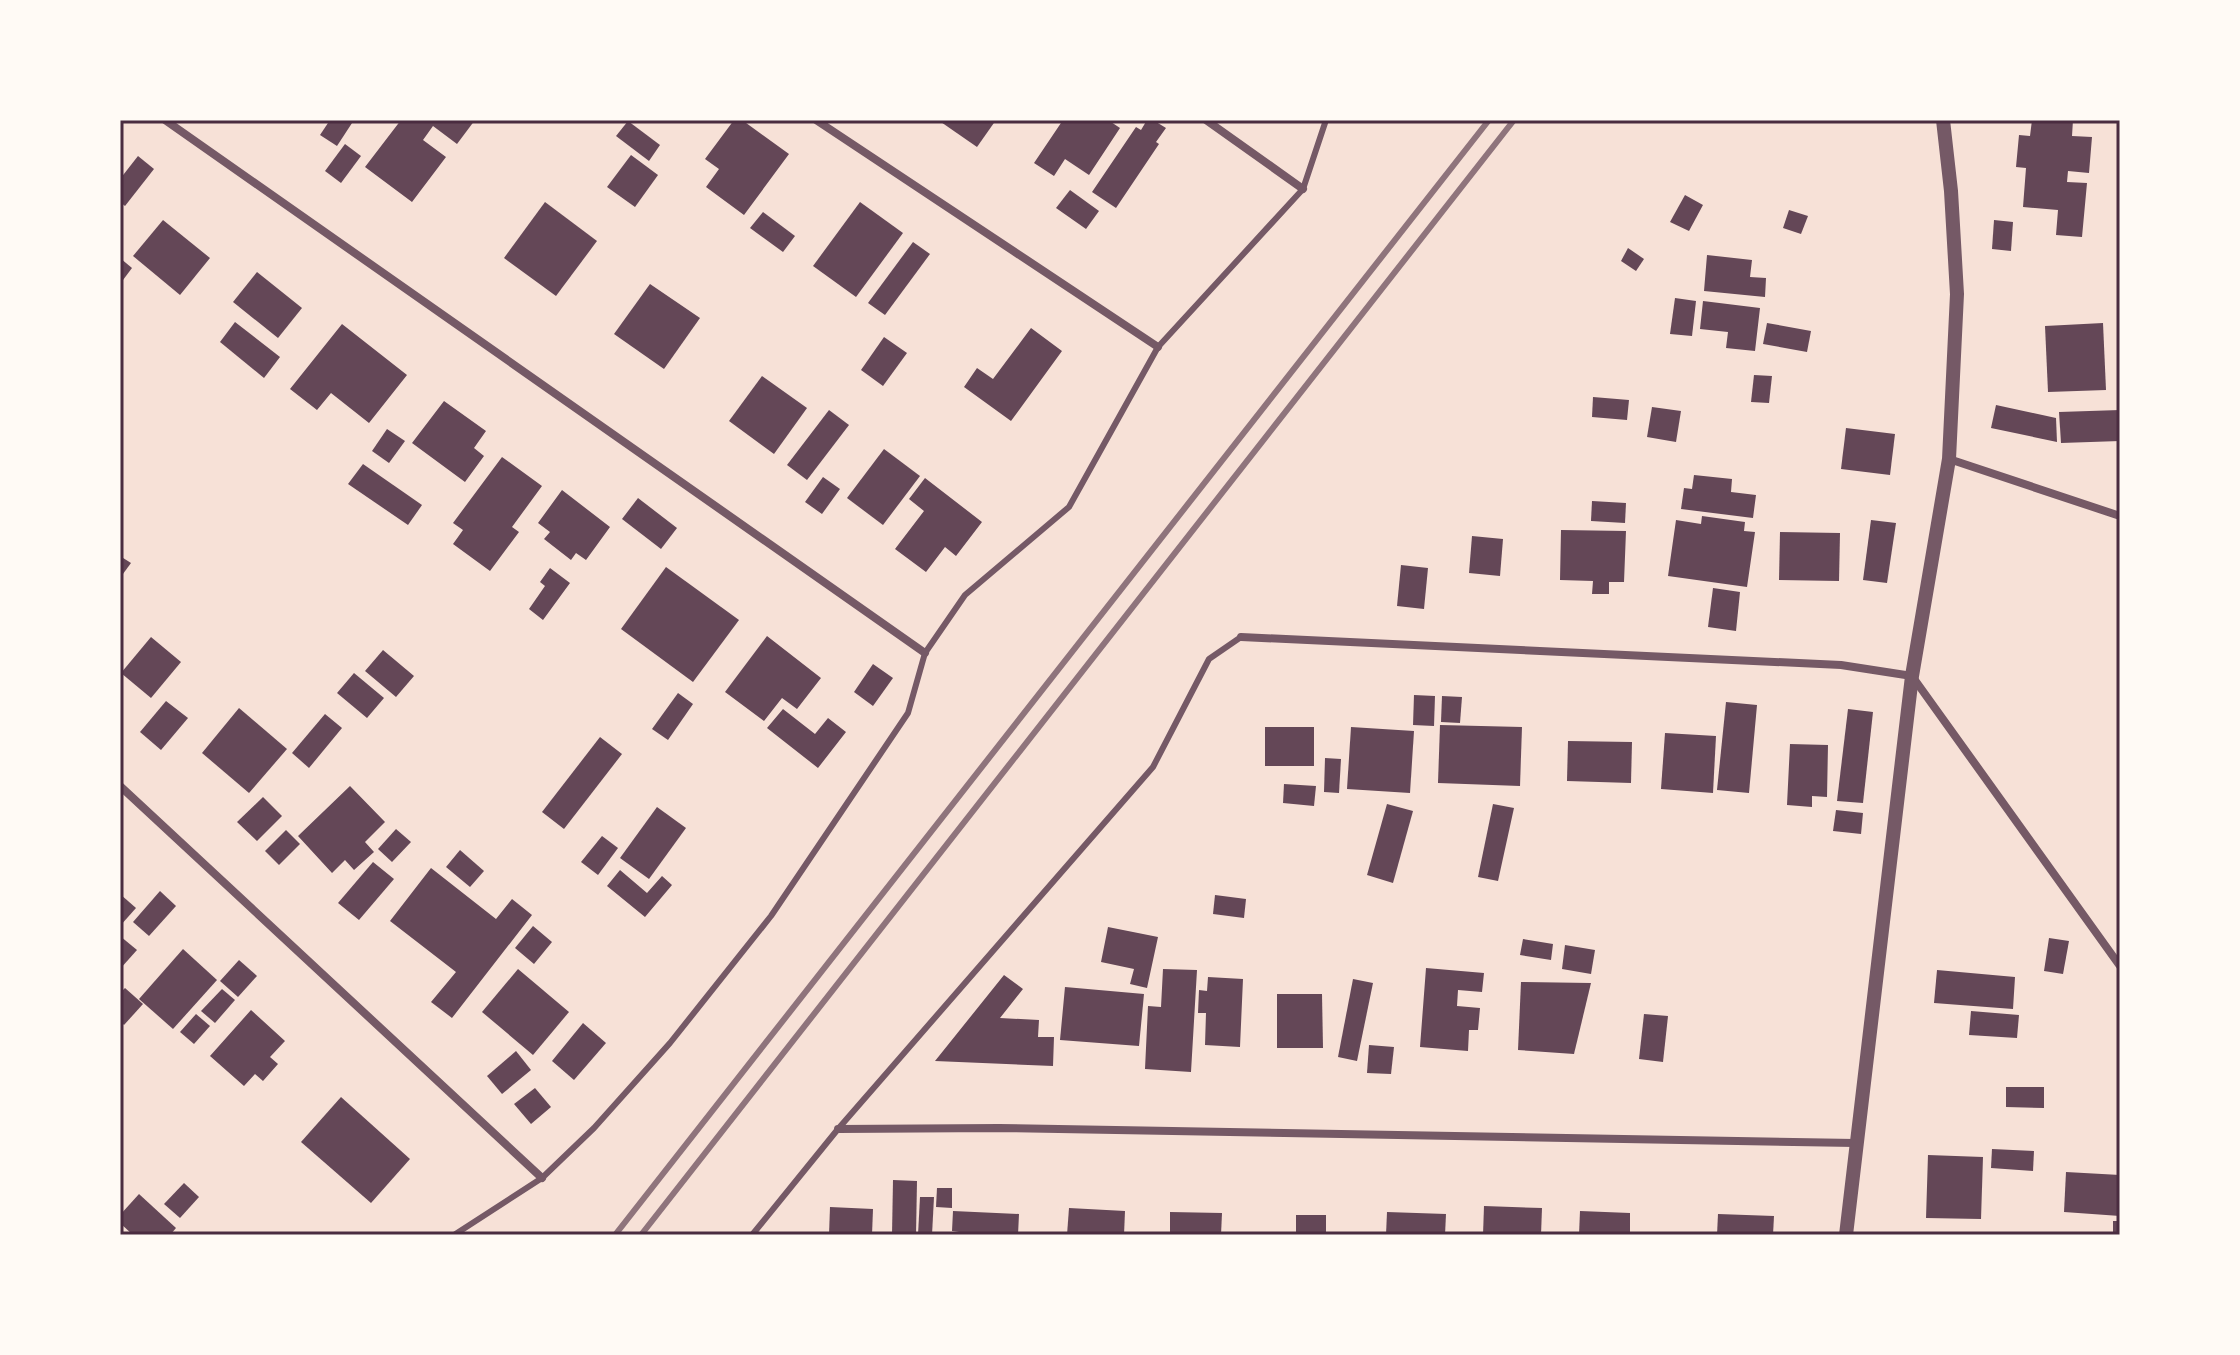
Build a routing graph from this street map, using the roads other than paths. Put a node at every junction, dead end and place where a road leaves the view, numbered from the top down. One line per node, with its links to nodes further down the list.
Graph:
1 (165, 120): 11 (street)
2 (816, 120): 7 (street)
3 (1206, 120): 6 (street)
4 (1326, 120): 6 (lane)
5 (1943, 120): 8 (street)
6 (1303, 189): 7 (lane)
7 (1158, 347): 11 (lane)
8 (1949, 459): 9 (street); 12 (street)
9 (2120, 516)
10 (1241, 637): 12 (street); 15 (lane)
11 (925, 653): 17 (lane)
12 (1912, 676): 14 (street); 16 (street)
13 (120, 786): 17 (street)
14 (2120, 966)
15 (838, 1129): 16 (street); 19 (lane)
16 (1855, 1143): 20 (street)
17 (542, 1178): 18 (lane)
18 (454, 1235)
19 (752, 1235)
20 (1846, 1235)

